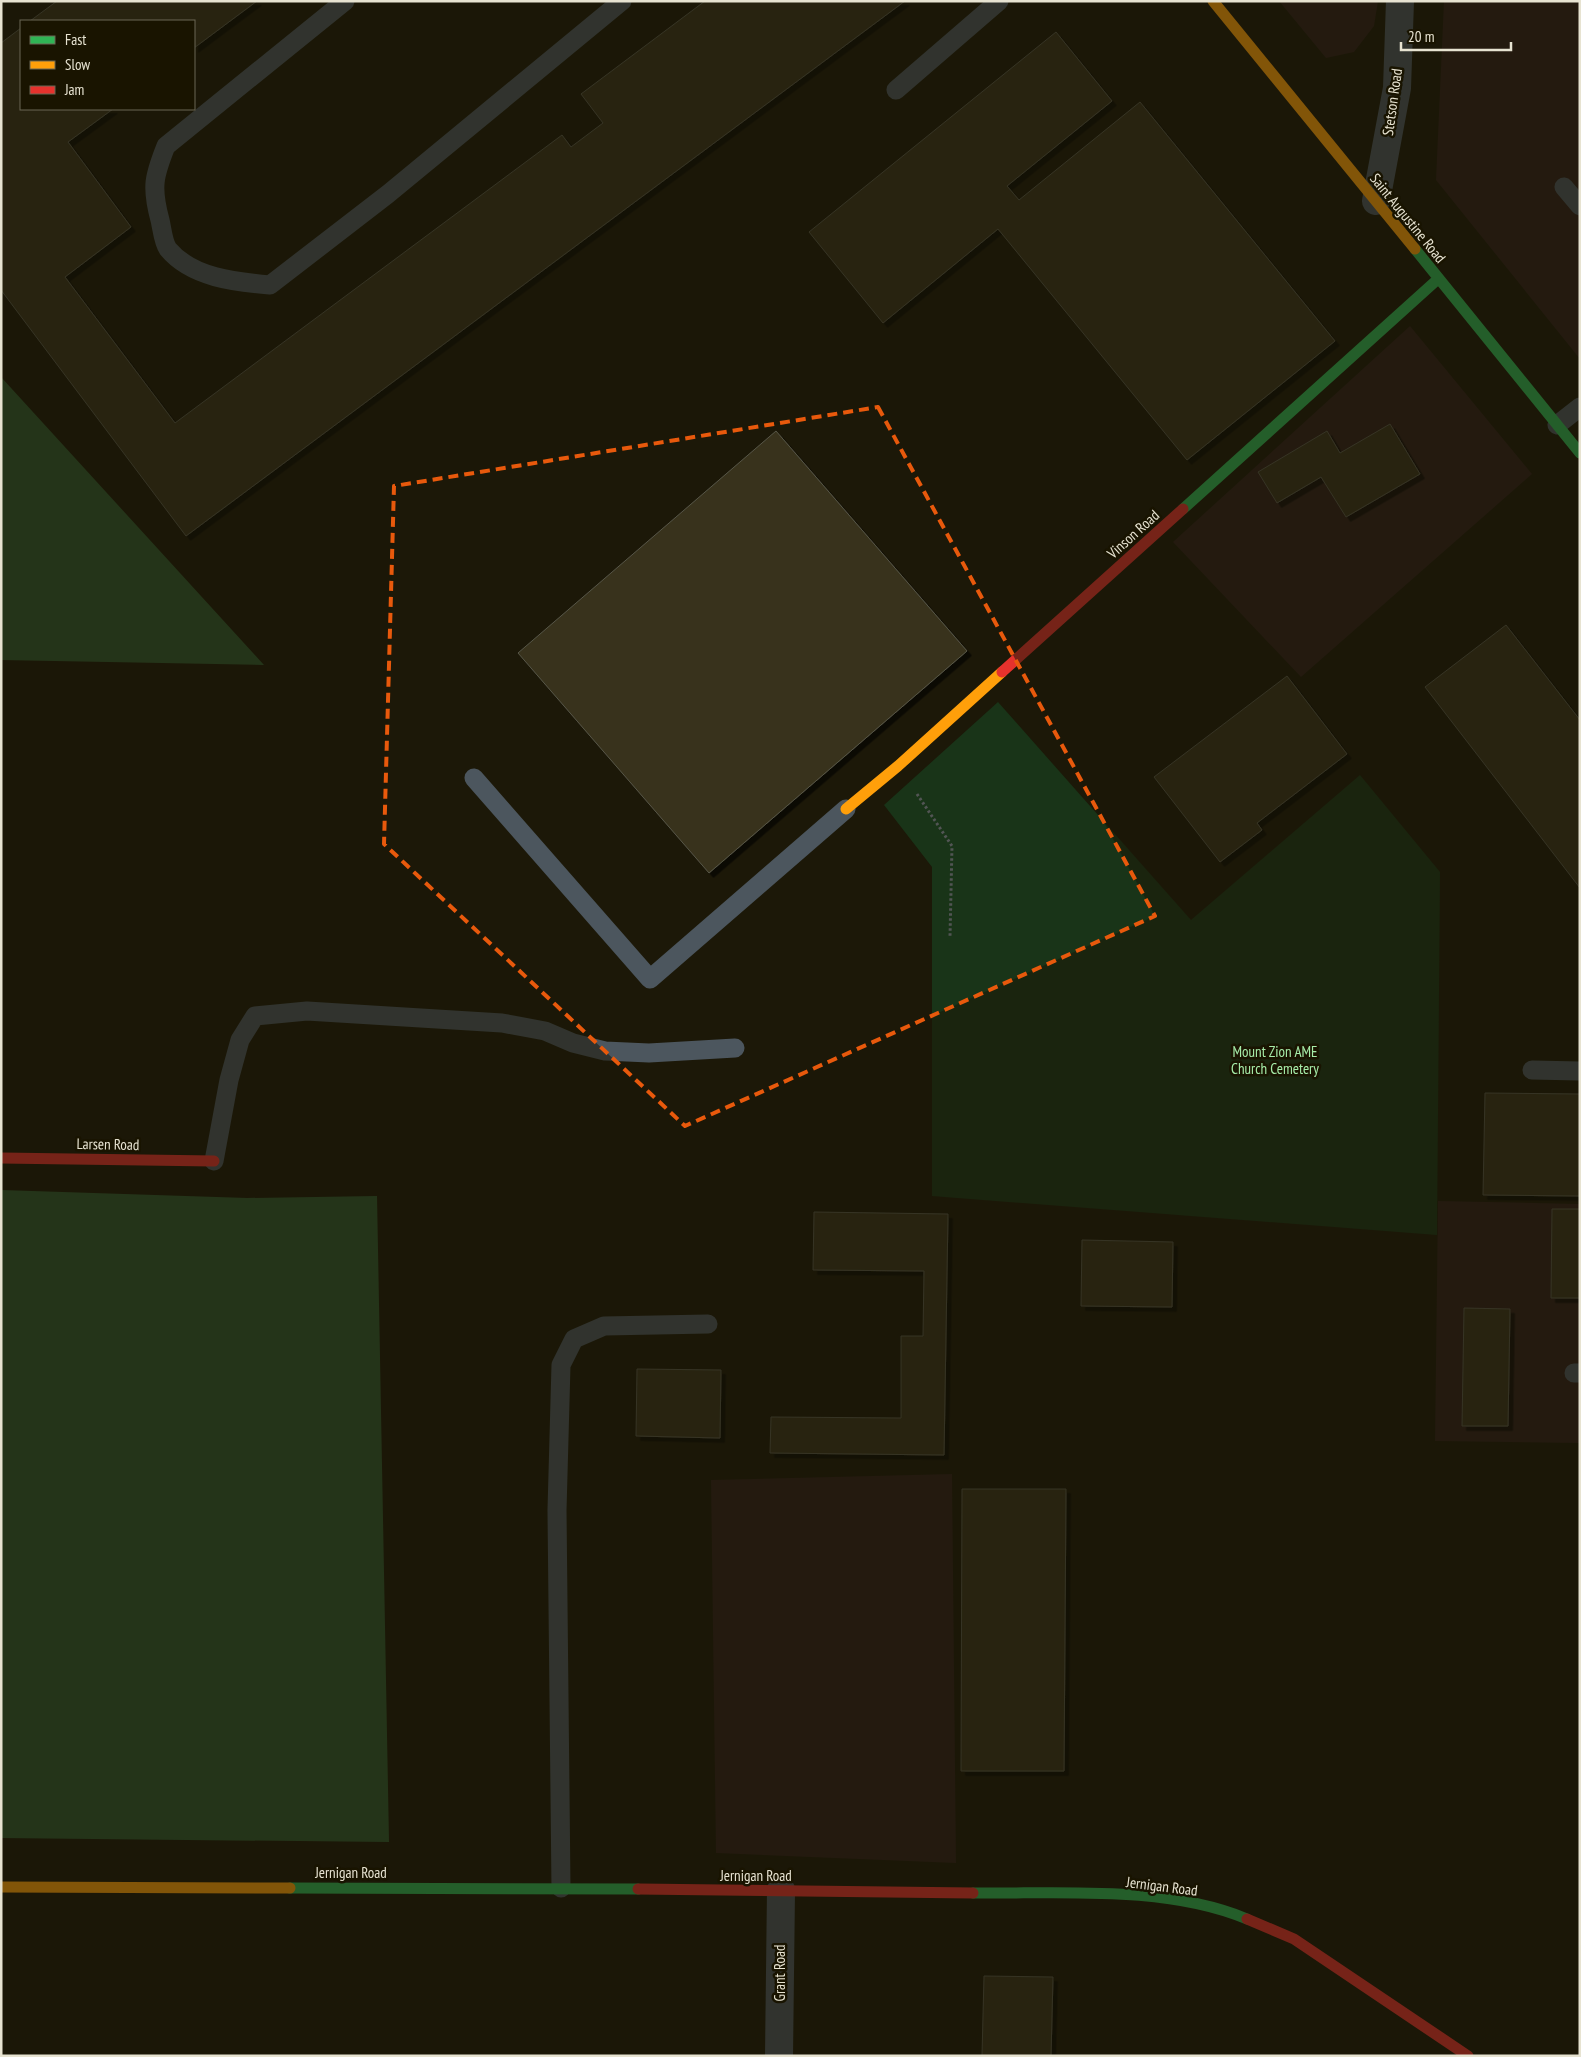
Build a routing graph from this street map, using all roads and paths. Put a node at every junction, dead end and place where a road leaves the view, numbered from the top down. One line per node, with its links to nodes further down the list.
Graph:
1 (345, 1): 2 (lane)
2 (622, 1)
3 (998, 1): 6 (lane)
4 (1213, 1): 8 (street, Saint Augustine Road)
5 (1400, 1): 8 (street, Stetson Road)
6 (896, 90)
7 (1564, 187): 9 (lane)
8 (1376, 201): 10 (street, Saint Augustine Road)
9 (1580, 206)
10 (1438, 279): 12 (street, Saint Augustine Road); 14 (street, Vinson Road)
11 (1580, 407): 12 (lane)
12 (1557, 425): 13 (street, Saint Augustine Road)
13 (1580, 453)
14 (898, 766): 16 (street, Vinson Road); 17 (path)
15 (474, 778): 16 (lane)
16 (846, 809)
17 (950, 937)
18 (735, 1048): 22 (lane)
19 (1532, 1070): 20 (lane)
20 (1580, 1071)
21 (1, 1158): 22 (street, Larsen Road)
22 (214, 1160)
23 (708, 1324): 25 (lane)
24 (1, 1887): 25 (street, Jernigan Road)
25 (561, 1888): 26 (street, Jernigan Road)
26 (781, 1890): 27 (street, Grant Road); 28 (street, Jernigan Road)
27 (779, 2056)
28 (1468, 2056)

